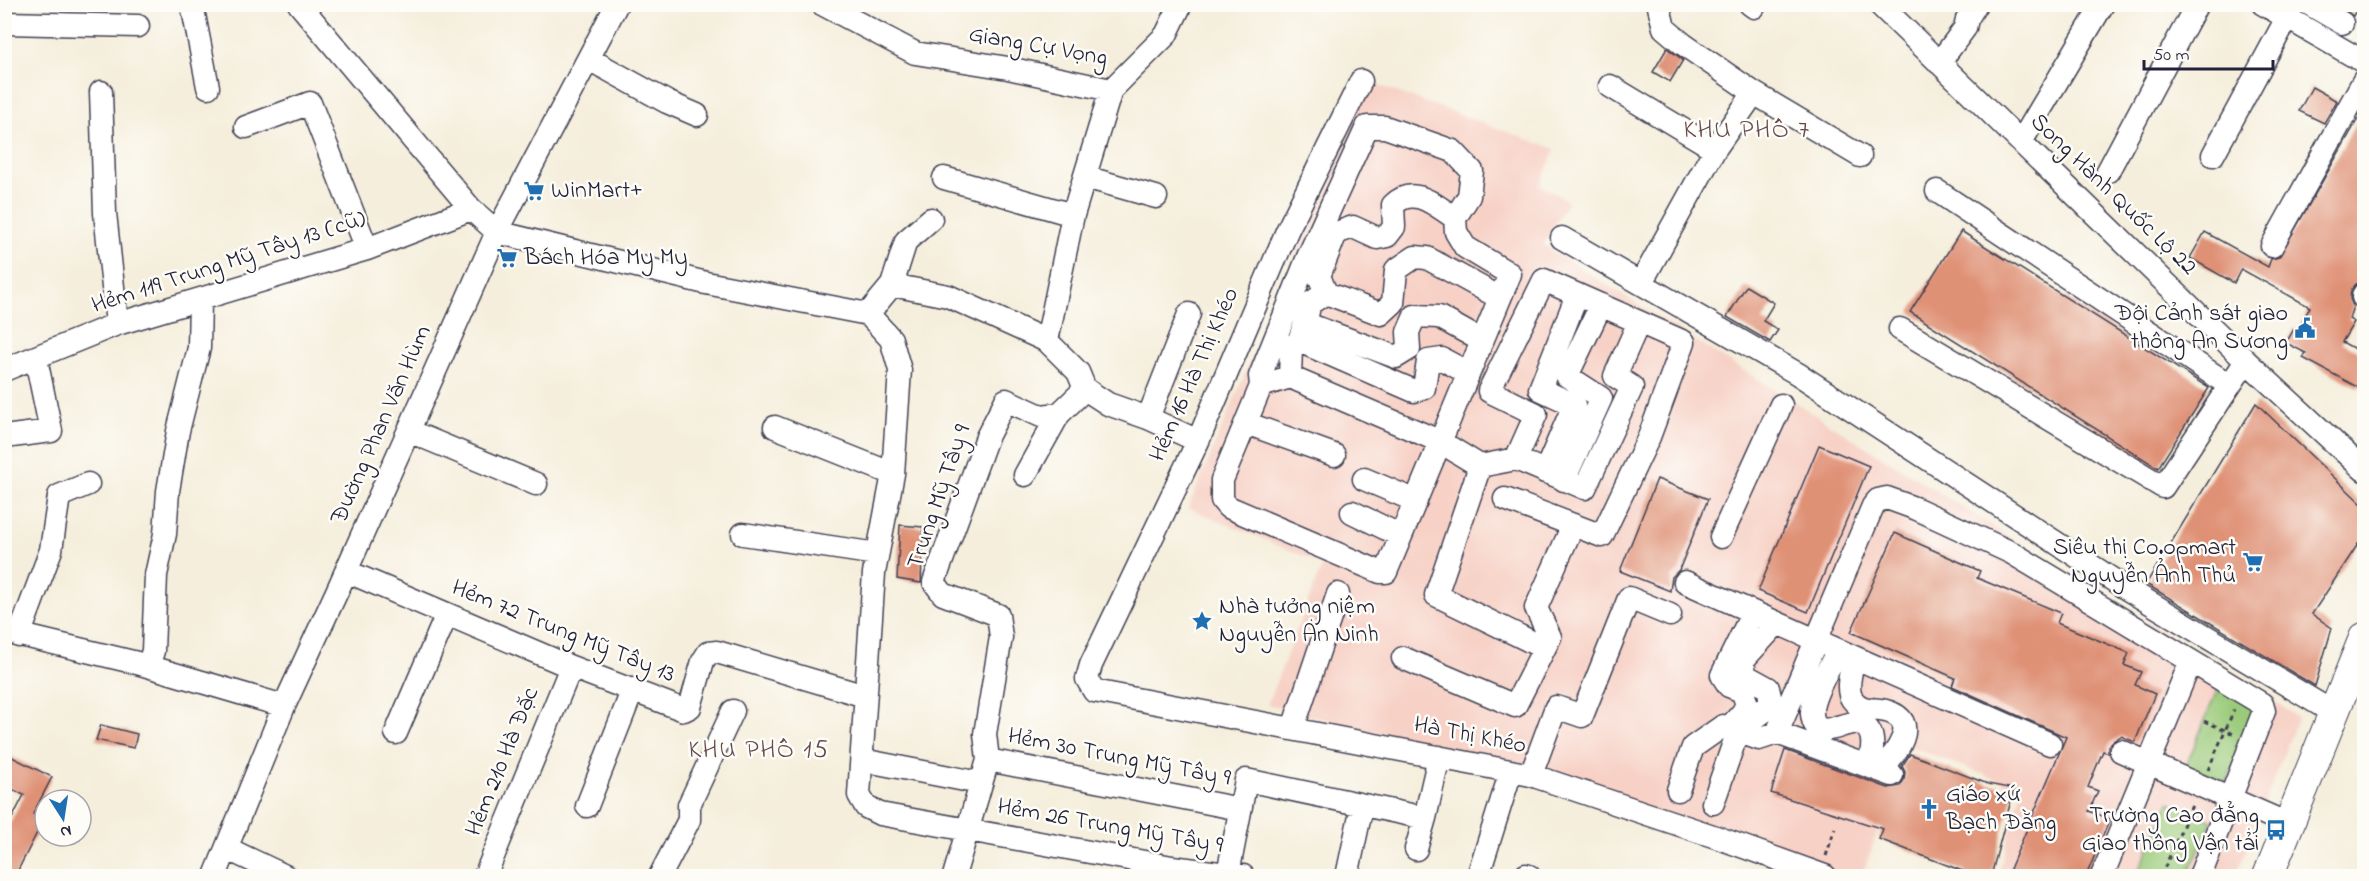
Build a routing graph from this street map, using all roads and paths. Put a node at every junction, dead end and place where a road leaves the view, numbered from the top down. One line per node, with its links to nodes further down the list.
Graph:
1 (192, 4): 23 (street)
2 (299, 4): 38 (street)
3 (617, 4): 17 (street, Đường Phan Văn Hùm)
4 (822, 4): 24 (street, Giang Cự Vọng)
5 (1181, 4): 24 (street, Giang Cự Vọng)
6 (1660, 4): 26 (street)
7 (1976, 4): 18 (street)
8 (2103, 4): 29 (street)
9 (2197, 4): 33 (street)
10 (2263, 4): 13 (street)
11 (2309, 4): 15 (street)
12 (1885, 7): 18 (street, Song Hành Quốc Lộ 22)
13 (2287, 18): 19 (street); 31 (street)
14 (4, 23): 16 (street)
15 (2342, 23)
16 (138, 26)
17 (590, 59): 27 (street); 42 (street, Đường Phan Văn Hùm)
18 (1939, 63): 29 (street, Song Hành Quốc Lộ 22)
19 (2364, 63)
20 (2364, 80): 44 (street)
21 (1361, 81): 76 (street, Hẻm 16 Hà Thị Khéo)
22 (1610, 86): 30 (street)
23 (208, 87)
24 (1111, 90): 34 (street)
25 (101, 92): 56 (street)
26 (1754, 93): 30 (street); 32 (street)
27 (697, 115)
28 (246, 127): 45 (street)
29 (2020, 142): 62 (street, Song Hành Quốc Lộ 22)
30 (1715, 149): 46 (street)
31 (2213, 155)
32 (1860, 156)
33 (2108, 171)
34 (1085, 177): 37 (street); 39 (street)
35 (944, 178): 39 (street)
36 (1937, 191): 67 (street)
37 (1156, 197)
38 (471, 209): 42 (street); 45 (street, Hẻm 119 Trung Mỹ Tây 13 (cũ))
39 (1073, 216): 59 (street)
40 (1455, 218): 48 (street); 50 (street); 66 (street)
41 (931, 219): 47 (street)
42 (497, 232): 53 (street); 74 (street, Đường Phan Văn Hùm)
43 (1562, 238): 46 (street)
44 (2272, 246)
45 (367, 249): 51 (street, Hẻm 119 Trung Mỹ Tây 13 (cũ))
46 (1641, 283): 117 (street)
47 (892, 285): 53 (street); 59 (street)
48 (1326, 293): 50 (street); 58 (street)
49 (1577, 294): 52 (street); 79 (street); 84 (street)
50 (1500, 298): 60 (street)
51 (200, 300): 56 (street, Hẻm 119 Trung Mỹ Tây 13 (cũ)); 110 (street)
52 (1601, 305): 55 (street); 84 (street)
53 (868, 314): 82 (street, Hẻm 26 Trung Mỹ Tây 9)
54 (1189, 314): 71 (street)
55 (1639, 322): 84 (street); 91 (street)
56 (117, 324): 61 (street, Hẻm 119 Trung Mỹ Tây 13 (cũ))
57 (1900, 329): 67 (street)
58 (1303, 333): 60 (street); 64 (street); 65 (street)
59 (1047, 341): 68 (street)
60 (1482, 341): 64 (street)
61 (36, 359): 63 (street, Hẻm 119 Trung Mỹ Tây 13 (cũ)); 75 (street)
62 (2246, 362): 67 (street); 81 (street, Song Hành Quốc Lộ 22)
63 (4, 370)
64 (1468, 373): 77 (street)
65 (1290, 377): 66 (street); 77 (street)
66 (1261, 386): 72 (street)
67 (2229, 386)
68 (1085, 389): 70 (street); 71 (street)
69 (1781, 405): 94 (street)
70 (1059, 414): 83 (street); 128 (street, Trung Mỹ Tây 9)
71 (1148, 418): 76 (street)
72 (1246, 423): 78 (street); 93 (street)
73 (774, 427): 82 (street)
74 (409, 431): 87 (street); 96 (street, Đường Phan Văn Hùm)
75 (4, 437)
76 (1197, 441): 113 (street, Hẻm 16 Hà Thị Khéo)
77 (1439, 441): 80 (street); 89 (street)
78 (1334, 455)
79 (1516, 459): 80 (street); 84 (street)
80 (1480, 466): 106 (street)
81 (2364, 470)
82 (893, 474): 95 (street, Hẻm 26 Trung Mỹ Tây 9)
83 (1025, 476)
84 (1554, 476)
85 (1364, 478): 89 (street)
86 (88, 484): 103 (street)
87 (536, 484)
88 (1505, 499): 91 (street)
89 (1416, 501): 93 (street)
90 (1353, 512): 93 (street)
91 (1573, 525): 106 (street)
92 (742, 534): 95 (street)
93 (1401, 536)
94 (1721, 537)
95 (877, 555): 114 (street, Hẻm 26 Trung Mỹ Tây 9)
96 (346, 571): 100 (street, Hẻm 72 Trung Mỹ Tây 13); 115 (street, Đường Phan Văn Hùm)
97 (1685, 582): 99 (street)
98 (1338, 594): 119 (street)
99 (1753, 612): 102 (street); 120 (street)
100 (447, 614): 111 (street, Hẻm 72 Trung Mỹ Tây 13); 121 (street)
101 (1670, 615): 131 (street)
102 (1778, 623): 105 (street); 120 (street)
103 (12, 634): 110 (street)
104 (2364, 638): 117 (main road)
105 (1816, 640): 107 (street); 109 (street); 122 (street)
106 (1545, 648): 108 (street)
107 (1846, 653): 124 (street); 130 (street); 130 (street)
108 (1403, 658)
109 (2191, 661): 123 (street); 129 (street)
110 (148, 666): 115 (street)
111 (571, 667): 112 (street, Hẻm 72 Trung Mỹ Tây 13); 150 (street, Hẻm 210 Hà Đặc)
112 (633, 689): 114 (street, Hẻm 72 Trung Mỹ Tây 13); 136 (street)
113 (1094, 691): 119 (street, Hà Thị Khéo)
114 (865, 696): 127 (street, Hẻm 26 Trung Mỹ Tây 9)
115 (284, 706): 143 (street, Đường Phan Văn Hùm)
116 (733, 711): 151 (street)
117 (2334, 713): 140 (main road)
118 (2204, 721): 123 (path)
119 (1293, 728): 126 (street, Hà Thị Khéo)
120 (1733, 730): 122 (street); 133 (street); 135 (street)
121 (396, 733)
122 (1777, 733): 130 (street)
123 (2252, 743): 134 (street)
124 (2050, 744)
125 (2121, 751): 129 (street)
126 (1438, 757): 131 (street, Hà Thị Khéo); 139 (street)
127 (862, 760): 132 (street); 142 (street, Hẻm 26 Trung Mỹ Tây 9)
128 (988, 760): 132 (street, Trung Mỹ Tây 9); 138 (street, Hẻm 30 Trung Mỹ Tây 9)
129 (2149, 763): 134 (street); 155 (street)
130 (1880, 770)
131 (1521, 773): 147 (street, Hà Thị Khéo); 154 (street)
132 (980, 783): 142 (street, Trung Mỹ Tây 9)
133 (1678, 790)
134 (2230, 798): 140 (street); 156 (street)
135 (1713, 803)
136 (587, 806)
137 (1362, 806): 138 (street); 139 (street); 153 (street)
138 (1240, 809): 146 (street)
139 (1425, 818): 144 (street)
140 (2288, 824): 157 (main road)
141 (1835, 828): 147 (path)
142 (968, 830): 145 (street, Hẻm 26 Trung Mỹ Tây 9); 152 (street, Trung Mỹ Tây 9)
143 (228, 849): 148 (street, Đường Phan Văn Hùm); 149 (street)
144 (1416, 849)
145 (1144, 869): 146 (street, Hẻm 26 Trung Mỹ Tây 9)
146 (1235, 875)
147 (1819, 875)
148 (215, 876)
149 (285, 876)
150 (485, 876)
151 (660, 876)
152 (954, 876)
153 (1347, 876)
154 (1478, 876)
155 (2102, 876)
156 (2200, 876)
157 (2268, 876)

